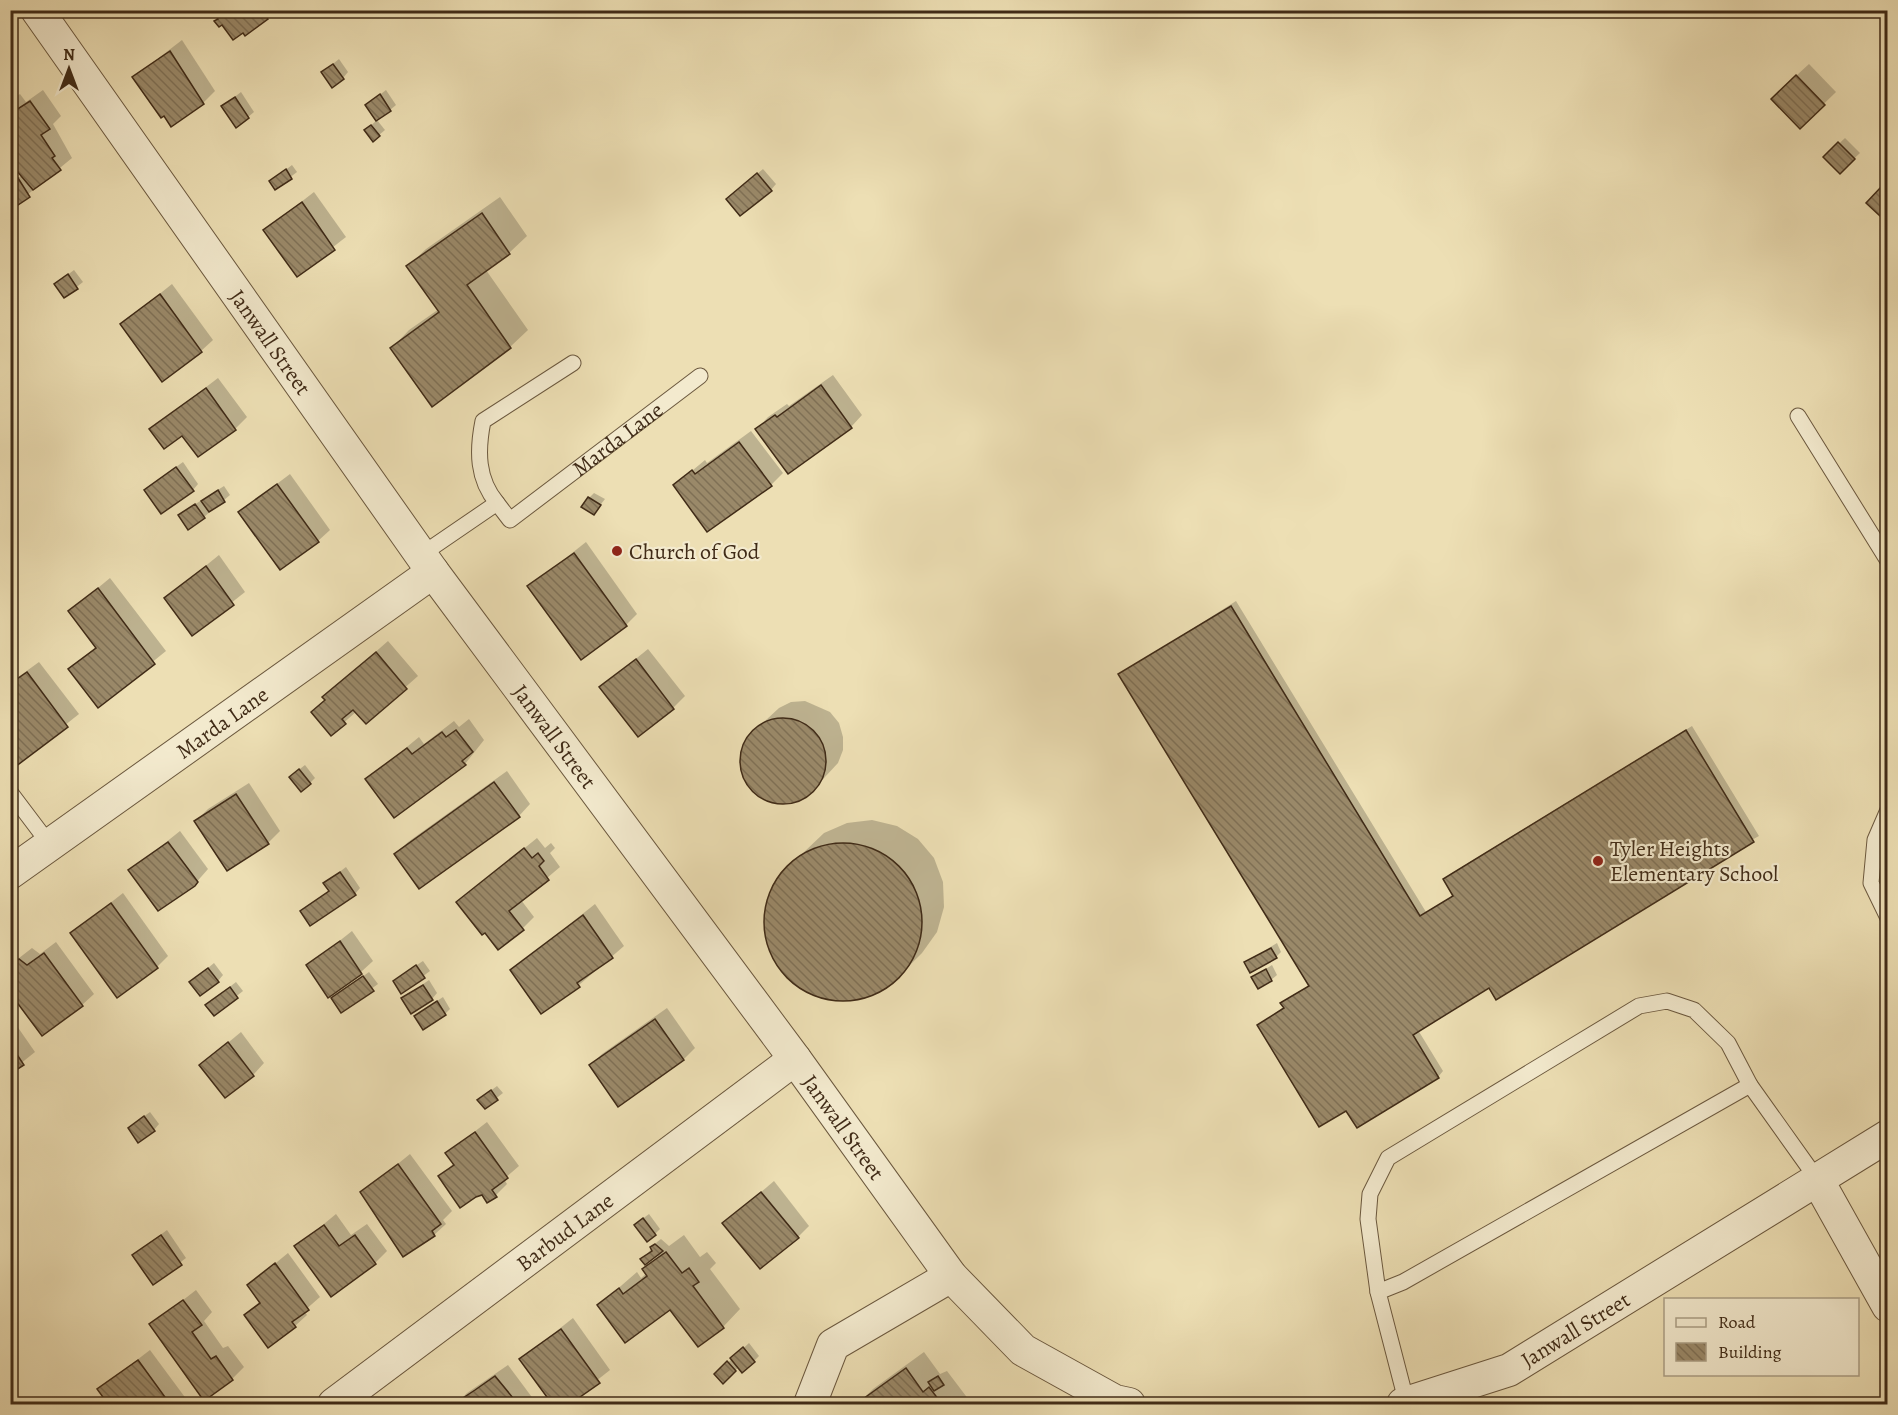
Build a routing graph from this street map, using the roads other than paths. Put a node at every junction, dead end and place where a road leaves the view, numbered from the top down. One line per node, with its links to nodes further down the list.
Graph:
1 (37, 10): 7 (street, Janwall Street)
2 (573, 363): 5 (lane)
3 (700, 376): 5 (lane, Marda Lane)
4 (1798, 416): 6 (lane)
5 (497, 503): 7 (lane, Marda Lane)
6 (1887, 561)
7 (427, 564): 10 (street, Marda Lane); 13 (street, Janwall Street)
8 (10, 792): 10 (lane)
9 (1887, 810): 12 (lane)
10 (50, 845): 11 (street, Marda Lane)
11 (10, 873)
12 (1887, 918)
13 (795, 1059): 17 (street, Janwall Street); 20 (street, Barbud Lane)
14 (1750, 1085): 16 (lane); 18 (lane); 18 (lane)
15 (1887, 1136): 16 (street, Janwall Street)
16 (1817, 1179): 19 (street); 23 (street, Janwall Street)
17 (951, 1276): 21 (street); 22 (street, Janwall Street)
18 (1378, 1292): 23 (lane)
19 (1887, 1306)
20 (334, 1404)
21 (810, 1404)
22 (1129, 1404)
23 (1405, 1404)

